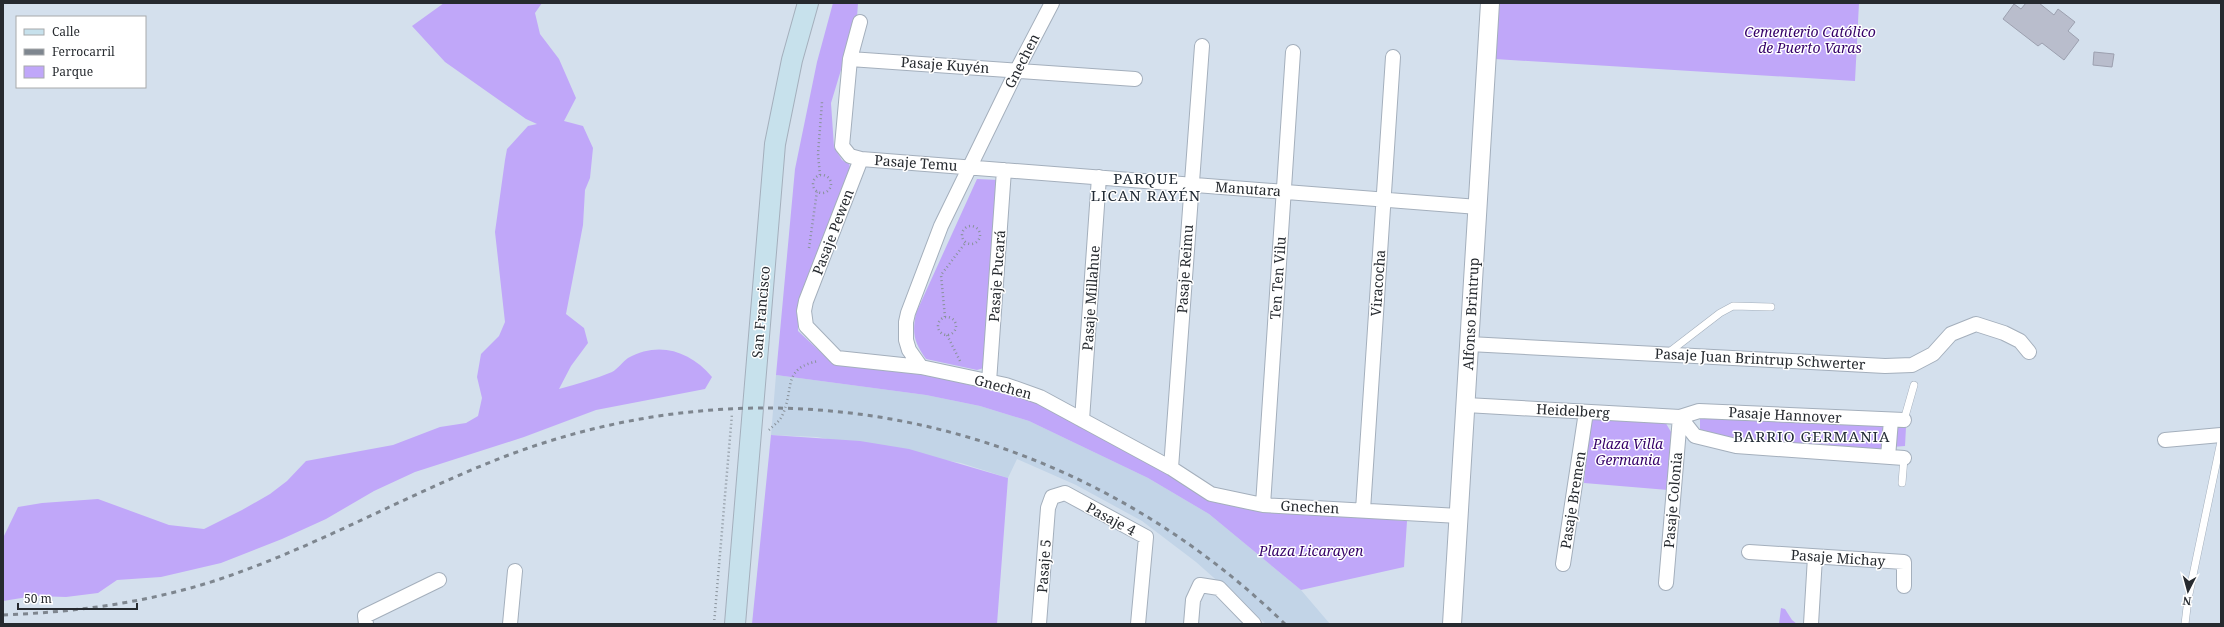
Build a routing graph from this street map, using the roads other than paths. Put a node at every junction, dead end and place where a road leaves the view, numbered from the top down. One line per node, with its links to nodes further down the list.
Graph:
1 (808, 3): 51 (main road, San Francisco)
2 (1052, 3): 9 (street, Gnechen)
3 (1490, 3): 18 (street, Alfonso Brintrup)
4 (860, 22): 8 (street)
5 (1202, 46): 15 (street, Pasaje Reimu)
6 (1293, 52): 16 (street, Ten Ten Vilu)
7 (1393, 57): 17 (street, Viracocha)
8 (850, 59): 9 (street, Pasaje Kuyén); 11 (street)
9 (1017, 70): 10 (street, Pasaje Kuyén); 12 (street, Gnechen)
10 (1135, 79)
11 (861, 159): 12 (street, Pasaje Temu); 23 (street, Pasaje Pewen)
12 (970, 167): 13 (street, Manutara); 23 (street, Gnechen)
13 (1004, 170): 14 (street, Manutara); 24 (street, Pasaje Pucará)
14 (1099, 177): 15 (street, Manutara); 29 (street, Pasaje Millahue)
15 (1192, 184): 16 (street, Manutara); 36 (street, Pasaje Reimu)
16 (1284, 191): 17 (street, Manutara); 38 (street, Ten Ten Vilu)
17 (1384, 199): 18 (street, Manutara); 40 (street, Viracocha)
18 (1478, 207): 20 (street, Alfonso Brintrup)
19 (1771, 307): 22 (lane)
20 (1469, 344): 22 (street, Pasaje Juan Brintrup Schwerter); 26 (street, Alfonso Brintrup)
21 (2029, 352): 22 (street, Pasaje Juan Brintrup Schwerter)
22 (1667, 354)
23 (921, 367): 24 (street, Gnechen)
24 (989, 382): 29 (street, Gnechen)
25 (1914, 385): 30 (lane)
26 (1466, 404): 27 (street, Heidelberg); 41 (street, Alfonso Brintrup)
27 (1586, 412): 28 (street, Heidelberg); 44 (street, Pasaje Bremen)
28 (1680, 417): 30 (street, Pasaje Hannover); 34 (street); 47 (street, Pasaje Colonia)
29 (1082, 420): 36 (street, Gnechen)
30 (1897, 420): 34 (street)
31 (2221, 435): 32 (street)
32 (2165, 440)
33 (2221, 441): 58 (lane)
34 (1888, 457): 35 (street)
35 (1904, 458): 37 (lane)
36 (1171, 468): 38 (street, Gnechen)
37 (1902, 483)
38 (1263, 505): 40 (street, Gnechen)
39 (1048, 508): 52 (street, Pasaje 5); 53 (street, Pasaje 4)
40 (1363, 510): 41 (street, Gnechen)
41 (1459, 516): 56 (street, Alfonso Brintrup)
42 (1749, 552): 43 (street, Pasaje Michay)
43 (1815, 557): 48 (street, Pasaje Michay); 57 (street)
44 (1562, 564)
45 (515, 571): 50 (street)
46 (439, 580): 49 (street)
47 (1666, 583)
48 (1904, 586)
49 (366, 624)
50 (510, 624)
51 (735, 624)
52 (1039, 624)
53 (1138, 624)
54 (1191, 624): 55 (street)
55 (1254, 624)
56 (1452, 624)
57 (1811, 624)
58 (2185, 624)

